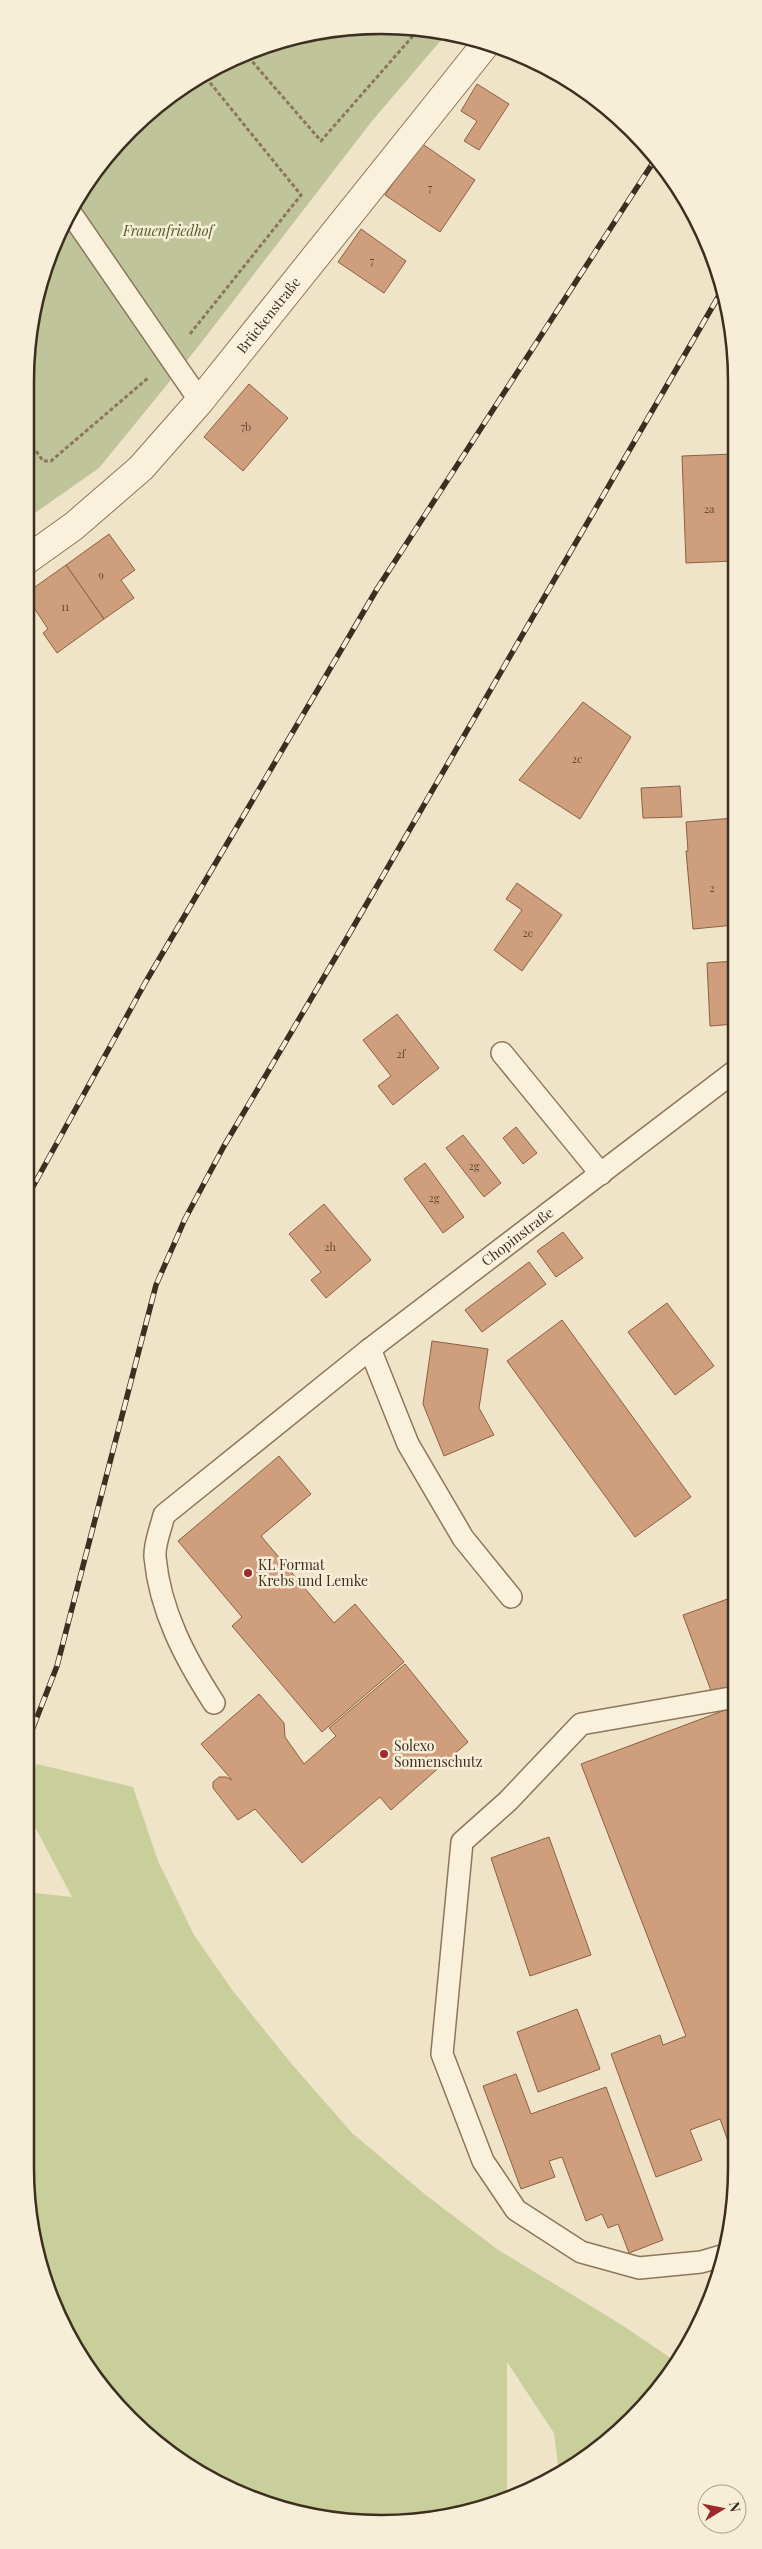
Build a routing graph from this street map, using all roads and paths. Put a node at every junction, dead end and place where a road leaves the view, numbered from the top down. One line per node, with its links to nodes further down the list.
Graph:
1 (413, 35): 3 (path)
2 (482, 49): 7 (street, Brückenstraße)
3 (250, 59)
4 (208, 80): 6 (path)
5 (74, 218): 6 (lane)
6 (171, 359): 7 (lane); 8 (path)
7 (200, 401): 9 (street, Brückenstraße)
8 (34, 448)
9 (34, 555)
10 (502, 1053): 12 (lane)
11 (728, 1076): 12 (lane, Chopinstraße)
12 (601, 1174): 13 (lane, Chopinstraße)
13 (370, 1349): 14 (lane); 16 (lane, Chopinstraße)
14 (510, 1597)
15 (728, 1698): 17 (lane)
16 (214, 1702)
17 (716, 2258)

